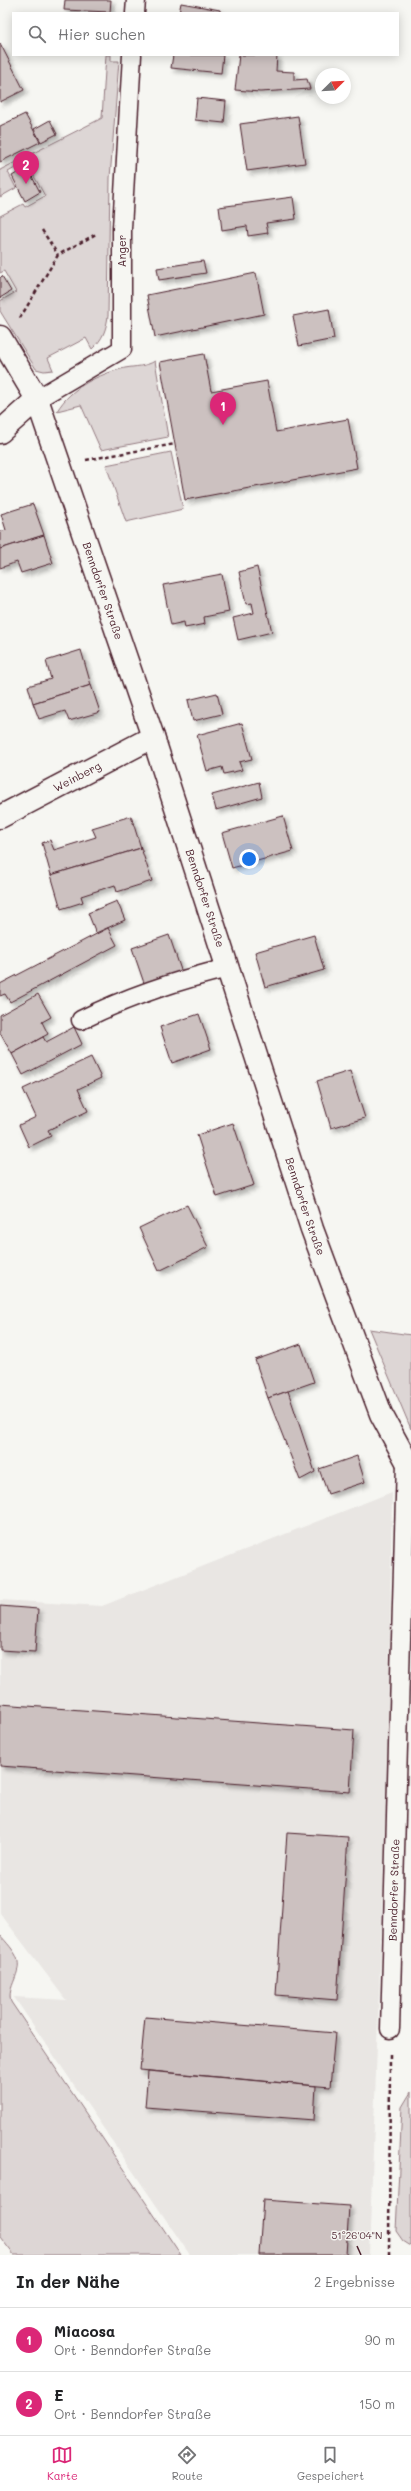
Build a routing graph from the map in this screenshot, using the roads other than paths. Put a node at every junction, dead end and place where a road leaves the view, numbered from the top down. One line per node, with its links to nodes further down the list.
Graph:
1 (136, 0): 2 (lane)
2 (135, 12)
3 (132, 56): 5 (lane, Anger)
4 (0, 337): 5 (street, Benndorfer Straße)
5 (37, 399): 6 (street); 7 (street, Benndorfer Straße)
6 (0, 432)
7 (154, 737): 8 (street, Weinberg); 9 (street, Benndorfer Straße)
8 (0, 817)
9 (228, 968): 10 (lane); 11 (street, Benndorfer Straße)
10 (81, 1020)
11 (408, 1466): 12 (lane, Benndorfer Straße)
12 (390, 2029)

